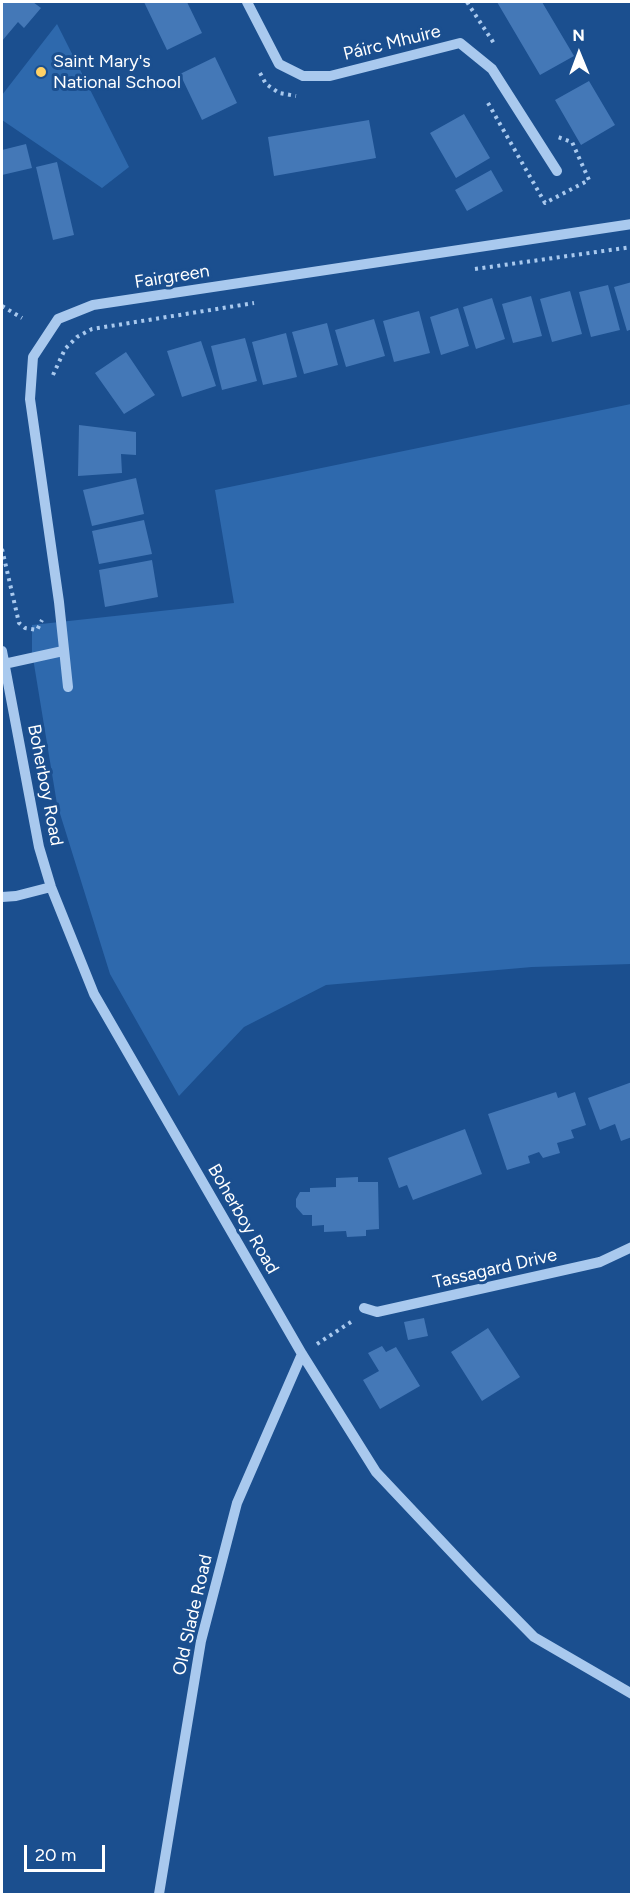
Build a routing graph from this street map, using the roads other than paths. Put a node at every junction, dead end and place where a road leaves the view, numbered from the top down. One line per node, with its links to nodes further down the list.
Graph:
1 (247, 2): 2 (street, Páirc Mhuire)
2 (557, 171)
3 (632, 224): 5 (street, Fairgreen)
4 (2, 651): 6 (street, Boherboy Road)
5 (63, 651): 6 (street); 7 (street, Fairgreen)
6 (4, 664): 8 (street, Boherboy Road)
7 (68, 687)
8 (51, 887): 9 (street); 12 (street, Boherboy Road)
9 (2, 897)
10 (632, 1246): 11 (street, Tassagard Drive)
11 (364, 1308)
12 (302, 1354): 13 (street, Boherboy Road); 14 (street, Old Slade Road)
13 (632, 1694)
14 (159, 1894)

